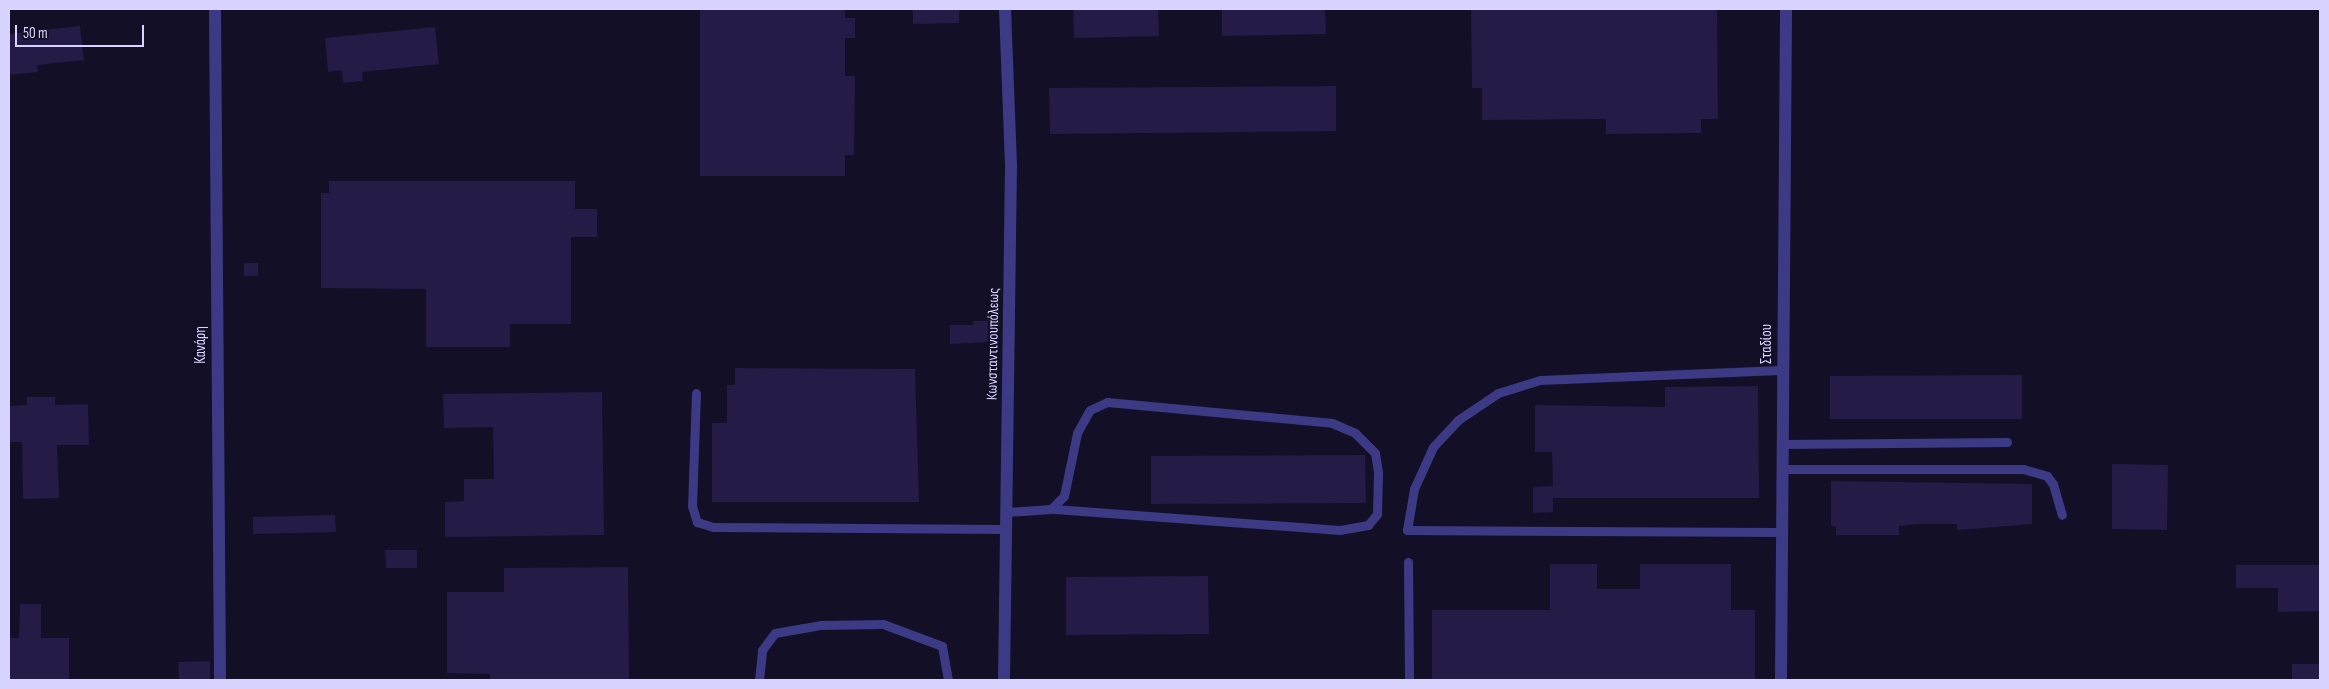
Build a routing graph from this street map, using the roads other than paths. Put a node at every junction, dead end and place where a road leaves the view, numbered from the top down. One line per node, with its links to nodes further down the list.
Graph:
1 (215, 9): 15 (street, Κανάρη)
2 (1005, 9): 10 (street, Κωνσταντινουπόλεως)
3 (1786, 9): 4 (street, Σταδίου)
4 (1783, 370): 7 (street, Σταδίου); 13 (lane)
5 (696, 394): 12 (lane)
6 (2007, 442): 7 (lane)
7 (1782, 444): 8 (street, Σταδίου)
8 (1782, 469): 11 (lane); 13 (street, Σταδίου)
9 (1050, 509): 9 (lane); 10 (lane)
10 (1007, 512): 12 (street, Κωνσταντινουπόλεως)
11 (2062, 515)
12 (1006, 529): 18 (street, Κωνσταντινουπόλεως)
13 (1782, 532): 20 (street, Σταδίου)
14 (1408, 562): 19 (lane)
15 (220, 680)
16 (759, 680): 17 (lane)
17 (948, 680)
18 (1004, 680)
19 (1409, 680)
20 (1781, 680)

